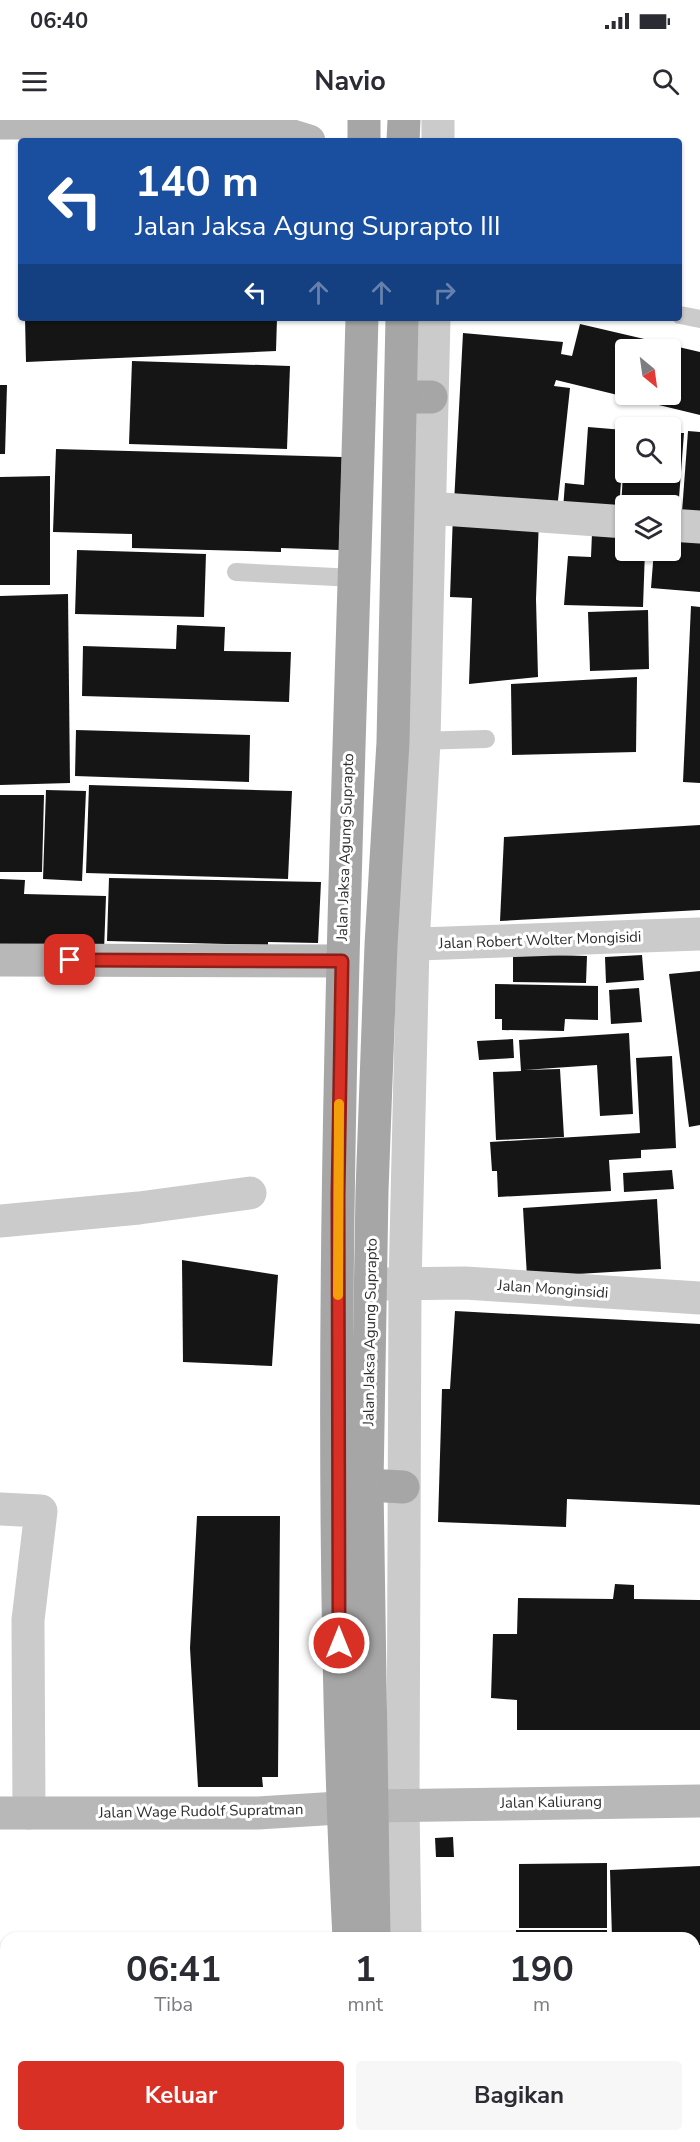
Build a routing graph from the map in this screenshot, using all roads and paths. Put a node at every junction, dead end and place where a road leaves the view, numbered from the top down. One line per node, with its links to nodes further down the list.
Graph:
1 (364, 120): 7 (main road)
2 (404, 120): 8 (main road)
3 (438, 120): 9 (street)
4 (257, 121): 5 (street); 6 (street)
5 (0, 123)
6 (301, 138)
7 (364, 138)
8 (403, 138)
9 (438, 138)
10 (682, 315): 11 (lane)
11 (700, 319)
12 (362, 321): 20 (main road, Jalan Jaksa Agung Suprapto)
13 (418, 326): 14 (street, Jalan Jaksa Agung Suprapto)
14 (416, 397): 15 (street, Jalan Jaksa Agung Suprapto); 23 (main road, Jalan Jaksa Agung Suprapto)
15 (428, 508): 16 (street); 22 (street, Jalan Jaksa Agung Suprapto)
16 (615, 521)
17 (681, 526): 18 (street)
18 (700, 527)
19 (236, 573): 20 (lane)
20 (355, 578): 24 (main road, Jalan Jaksa Agung Suprapto)
21 (486, 739): 22 (lane)
22 (424, 741): 23 (lane); 27 (street, Jalan Jaksa Agung Suprapto)
23 (393, 742): 24 (main road); 26 (main road, Jalan Jaksa Agung Suprapto)
24 (348, 743): 29 (main road, Jalan Jaksa Agung Suprapto)
25 (700, 934): 27 (street, Jalan Robert Wolter Mongisidi)
26 (381, 945): 27 (street, Jalan Robert Wolter Mongisidi); 32 (main road, Jalan Jaksa Agung Suprapto)
27 (413, 945): 33 (street, Jalan Jaksa Agung Suprapto)
28 (0, 960): 29 (street)
29 (342, 961): 39 (main road, Jalan Jaksa Agung Suprapto)
30 (250, 1193): 31 (street)
31 (0, 1221)
32 (371, 1283): 33 (street, Jalan Monginsidi); 35 (main road, Jalan Jaksa Agung Suprapto)
33 (405, 1285): 34 (street, Jalan Monginsidi); 36 (street, Jalan Jaksa Agung Suprapto)
34 (700, 1298)
35 (367, 1485): 36 (main road); 39 (main road, Jalan Jaksa Agung Suprapto)
36 (403, 1487): 39 (street, Jalan Jaksa Agung Suprapto)
37 (0, 1509): 40 (street)
38 (700, 1801): 39 (street, Jalan Kaliurang)
39 (372, 1806): 40 (street, Jalan Wage Rudolf Supratman); 41 (main road); 42 (main road); 43 (street)
40 (15, 1813)
41 (350, 1932)
42 (374, 1932)
43 (404, 1932)

